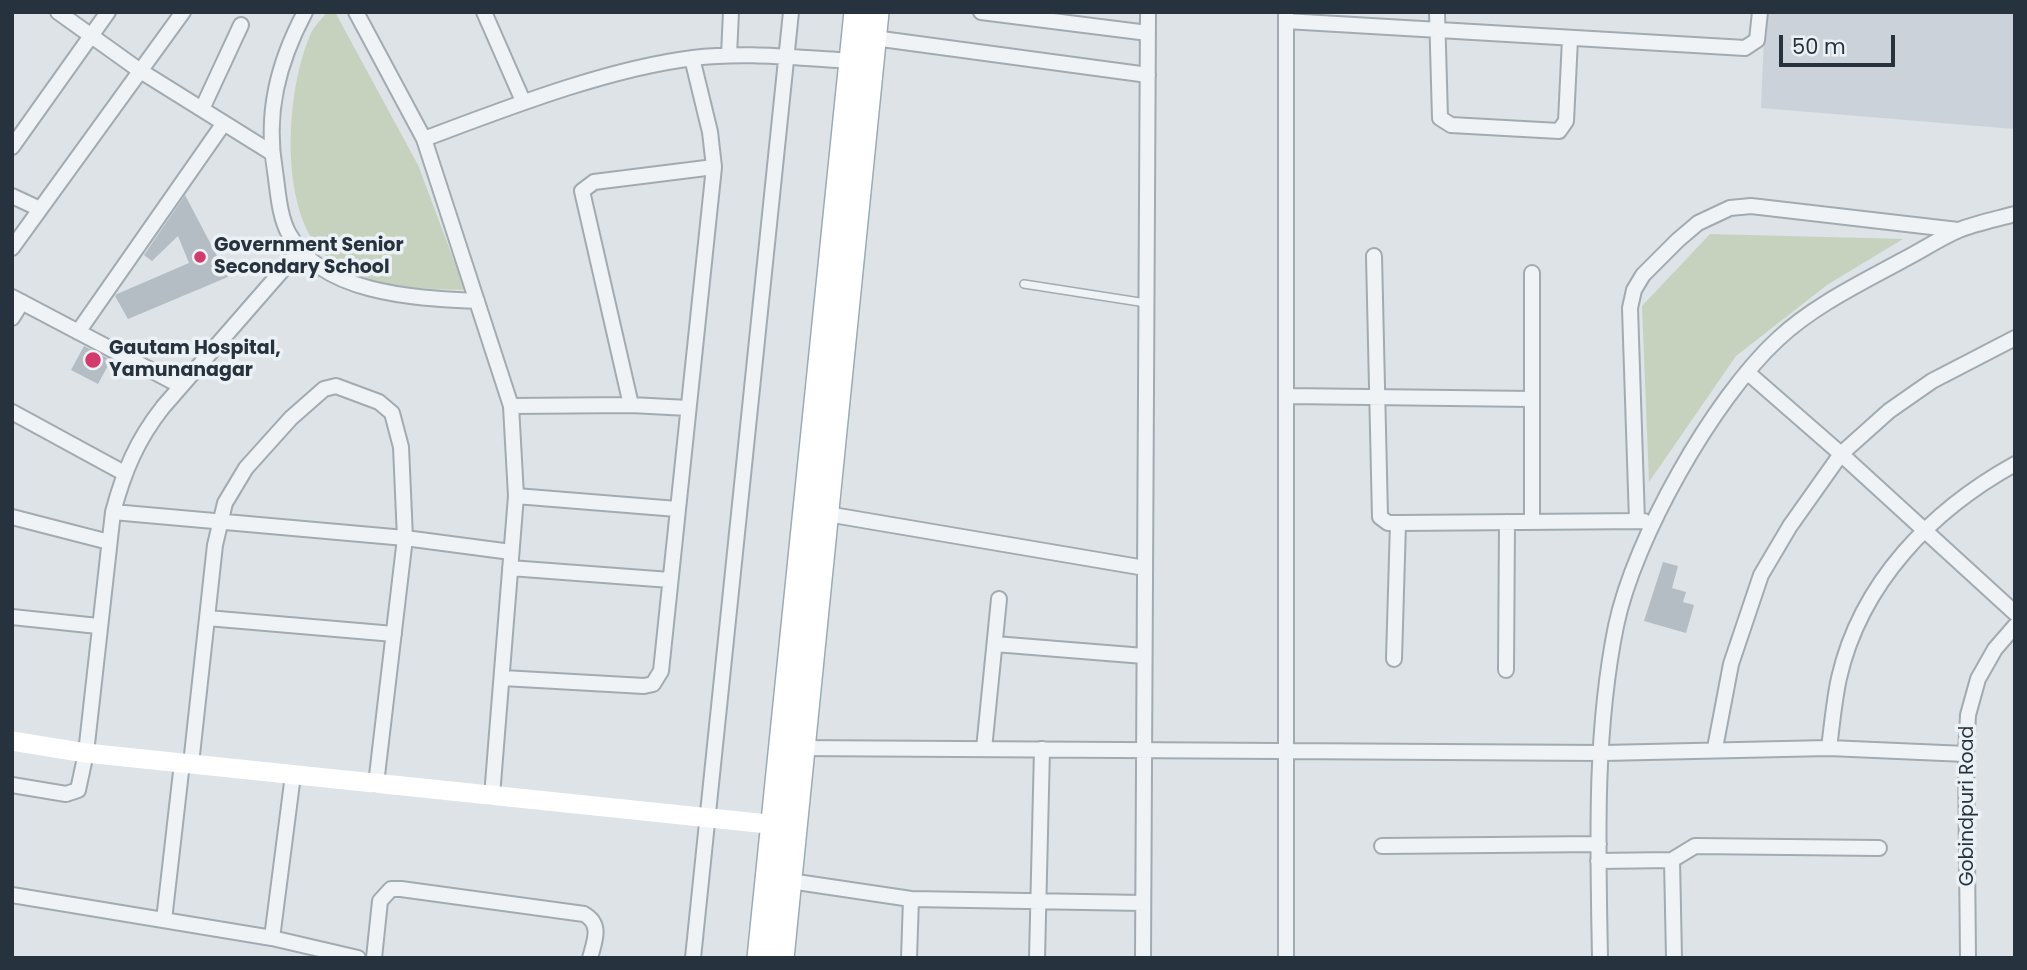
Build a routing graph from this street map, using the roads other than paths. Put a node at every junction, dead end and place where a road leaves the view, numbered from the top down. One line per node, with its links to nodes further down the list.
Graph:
1 (58, 12): 19 (street)
2 (108, 12): 19 (street)
3 (183, 12): 26 (street)
4 (305, 12): 33 (street)
5 (356, 12): 31 (street)
6 (484, 12): 28 (street)
7 (731, 12): 22 (street)
8 (791, 12): 23 (street)
9 (856, 12): 25 (main road)
10 (877, 12): 20 (main road)
11 (981, 12): 18 (street)
12 (1148, 12): 18 (street)
13 (1437, 12): 17 (street)
14 (1760, 12): 21 (street)
15 (1286, 17): 17 (street); 52 (street)
16 (241, 25): 29 (street)
17 (1437, 32): 21 (street); 21 (street)
18 (1148, 33): 27 (street)
19 (92, 36): 26 (street); 32 (street)
20 (874, 38): 25 (main road); 27 (street)
21 (1570, 39)
22 (729, 55): 23 (street); 24 (street)
23 (788, 55): 25 (street); 109 (street)
24 (692, 58): 28 (street); 34 (street)
25 (861, 61): 65 (main road); 93 (main road)
26 (139, 70): 29 (street); 36 (street)
27 (1148, 75): 46 (street)
28 (523, 102): 31 (street)
29 (202, 109): 30 (street)
30 (224, 123): 33 (street); 48 (street)
31 (424, 139): 45 (street)
32 (12, 147)
33 (272, 153): 40 (street)
34 (714, 167): 55 (street); 57 (street)
35 (12, 196): 36 (street)
36 (40, 209): 39 (street)
37 (2015, 214): 38 (street)
38 (1959, 230): 50 (street); 69 (street)
39 (12, 248)
40 (300, 250): 45 (street); 51 (street)
41 (1374, 256): 53 (street)
42 (1532, 273): 54 (street)
43 (1024, 284): 46 (lane)
44 (17, 300): 47 (street); 48 (street)
45 (477, 301): 56 (street)
46 (1147, 303): 78 (street)
47 (12, 318)
48 (78, 332): 51 (street)
49 (2015, 338): 59 (street)
50 (1747, 372): 59 (street); 68 (street)
51 (181, 386): 61 (street)
52 (1287, 396): 53 (street); 100 (street)
53 (1377, 399): 54 (street); 72 (street)
54 (1532, 399): 71 (street)
55 (631, 405): 56 (street); 57 (street)
56 (511, 406): 62 (street)
57 (688, 408): 63 (street)
58 (12, 412): 61 (street)
59 (1841, 454): 73 (street); 95 (street)
60 (2015, 464): 73 (street)
61 (124, 473): 64 (street)
62 (516, 496): 63 (street); 76 (street)
63 (677, 509): 79 (street)
64 (113, 512): 67 (street); 75 (street)
65 (827, 514): 78 (street); 94 (main road)
66 (12, 517): 75 (street)
67 (220, 520): 74 (street); 74 (street); 83 (street)
68 (1653, 520): 69 (street); 102 (street)
69 (1637, 521): 71 (street)
70 (1507, 522): 71 (street); 72 (street); 90 (street)
71 (1532, 522)
72 (1398, 523): 89 (street)
73 (1923, 528): 81 (street); 96 (street)
74 (405, 538): 76 (street); 86 (street)
75 (109, 542): 84 (street)
76 (511, 552): 77 (street)
77 (510, 568): 79 (street); 91 (street)
78 (1145, 568): 88 (street)
79 (670, 580): 91 (street)
80 (999, 599): 87 (street)
81 (2015, 613)
82 (12, 617): 84 (street)
83 (207, 618): 86 (street); 104 (street)
84 (98, 626): 101 (street)
85 (2015, 626): 103 (street, Gobindpuri Road)
86 (394, 634): 106 (street)
87 (995, 644): 88 (street); 97 (street)
88 (1144, 656): 99 (street)
89 (1394, 659)
90 (1506, 670)
91 (503, 678): 108 (street)
92 (12, 741): 101 (street)
93 (780, 748): 94 (street); 110 (main road)
94 (804, 748): 97 (street); 111 (main road)
95 (1716, 748): 96 (street); 102 (street)
96 (1829, 748): 103 (street)
97 (984, 749): 98 (street)
98 (1042, 749): 99 (street); 120 (street)
99 (1144, 750): 100 (street); 121 (street)
100 (1287, 751): 102 (street); 133 (street)
101 (86, 753): 104 (street); 107 (street)
102 (1603, 753): 112 (street)
103 (1966, 754): 136 (street, Gobindpuri Road)
104 (187, 764): 105 (street); 122 (street)
105 (293, 775): 106 (street); 123 (street)
106 (376, 784): 108 (street)
107 (12, 785)
108 (492, 796): 109 (street)
109 (709, 818): 110 (street); 127 (street)
110 (772, 825): 111 (street); 128 (main road)
111 (796, 827): 117 (main road)
112 (1599, 844): 113 (street); 116 (street)
113 (1382, 846)
114 (1879, 848): 115 (street)
115 (1672, 860): 116 (street); 135 (street)
116 (1598, 861): 134 (street)
117 (790, 881): 119 (street); 129 (main road)
118 (12, 895): 122 (street)
119 (911, 900): 120 (street); 130 (street)
120 (1038, 901): 121 (street); 131 (street)
121 (1143, 903): 132 (street)
122 (164, 920): 123 (street)
123 (272, 938): 124 (street)
124 (358, 958)
125 (374, 958): 126 (street)
126 (590, 958)
127 (693, 958)
128 (759, 958)
129 (782, 958)
130 (909, 958)
131 (1037, 958)
132 (1143, 958)
133 (1286, 958)
134 (1600, 958)
135 (1674, 958)
136 (1968, 958)

